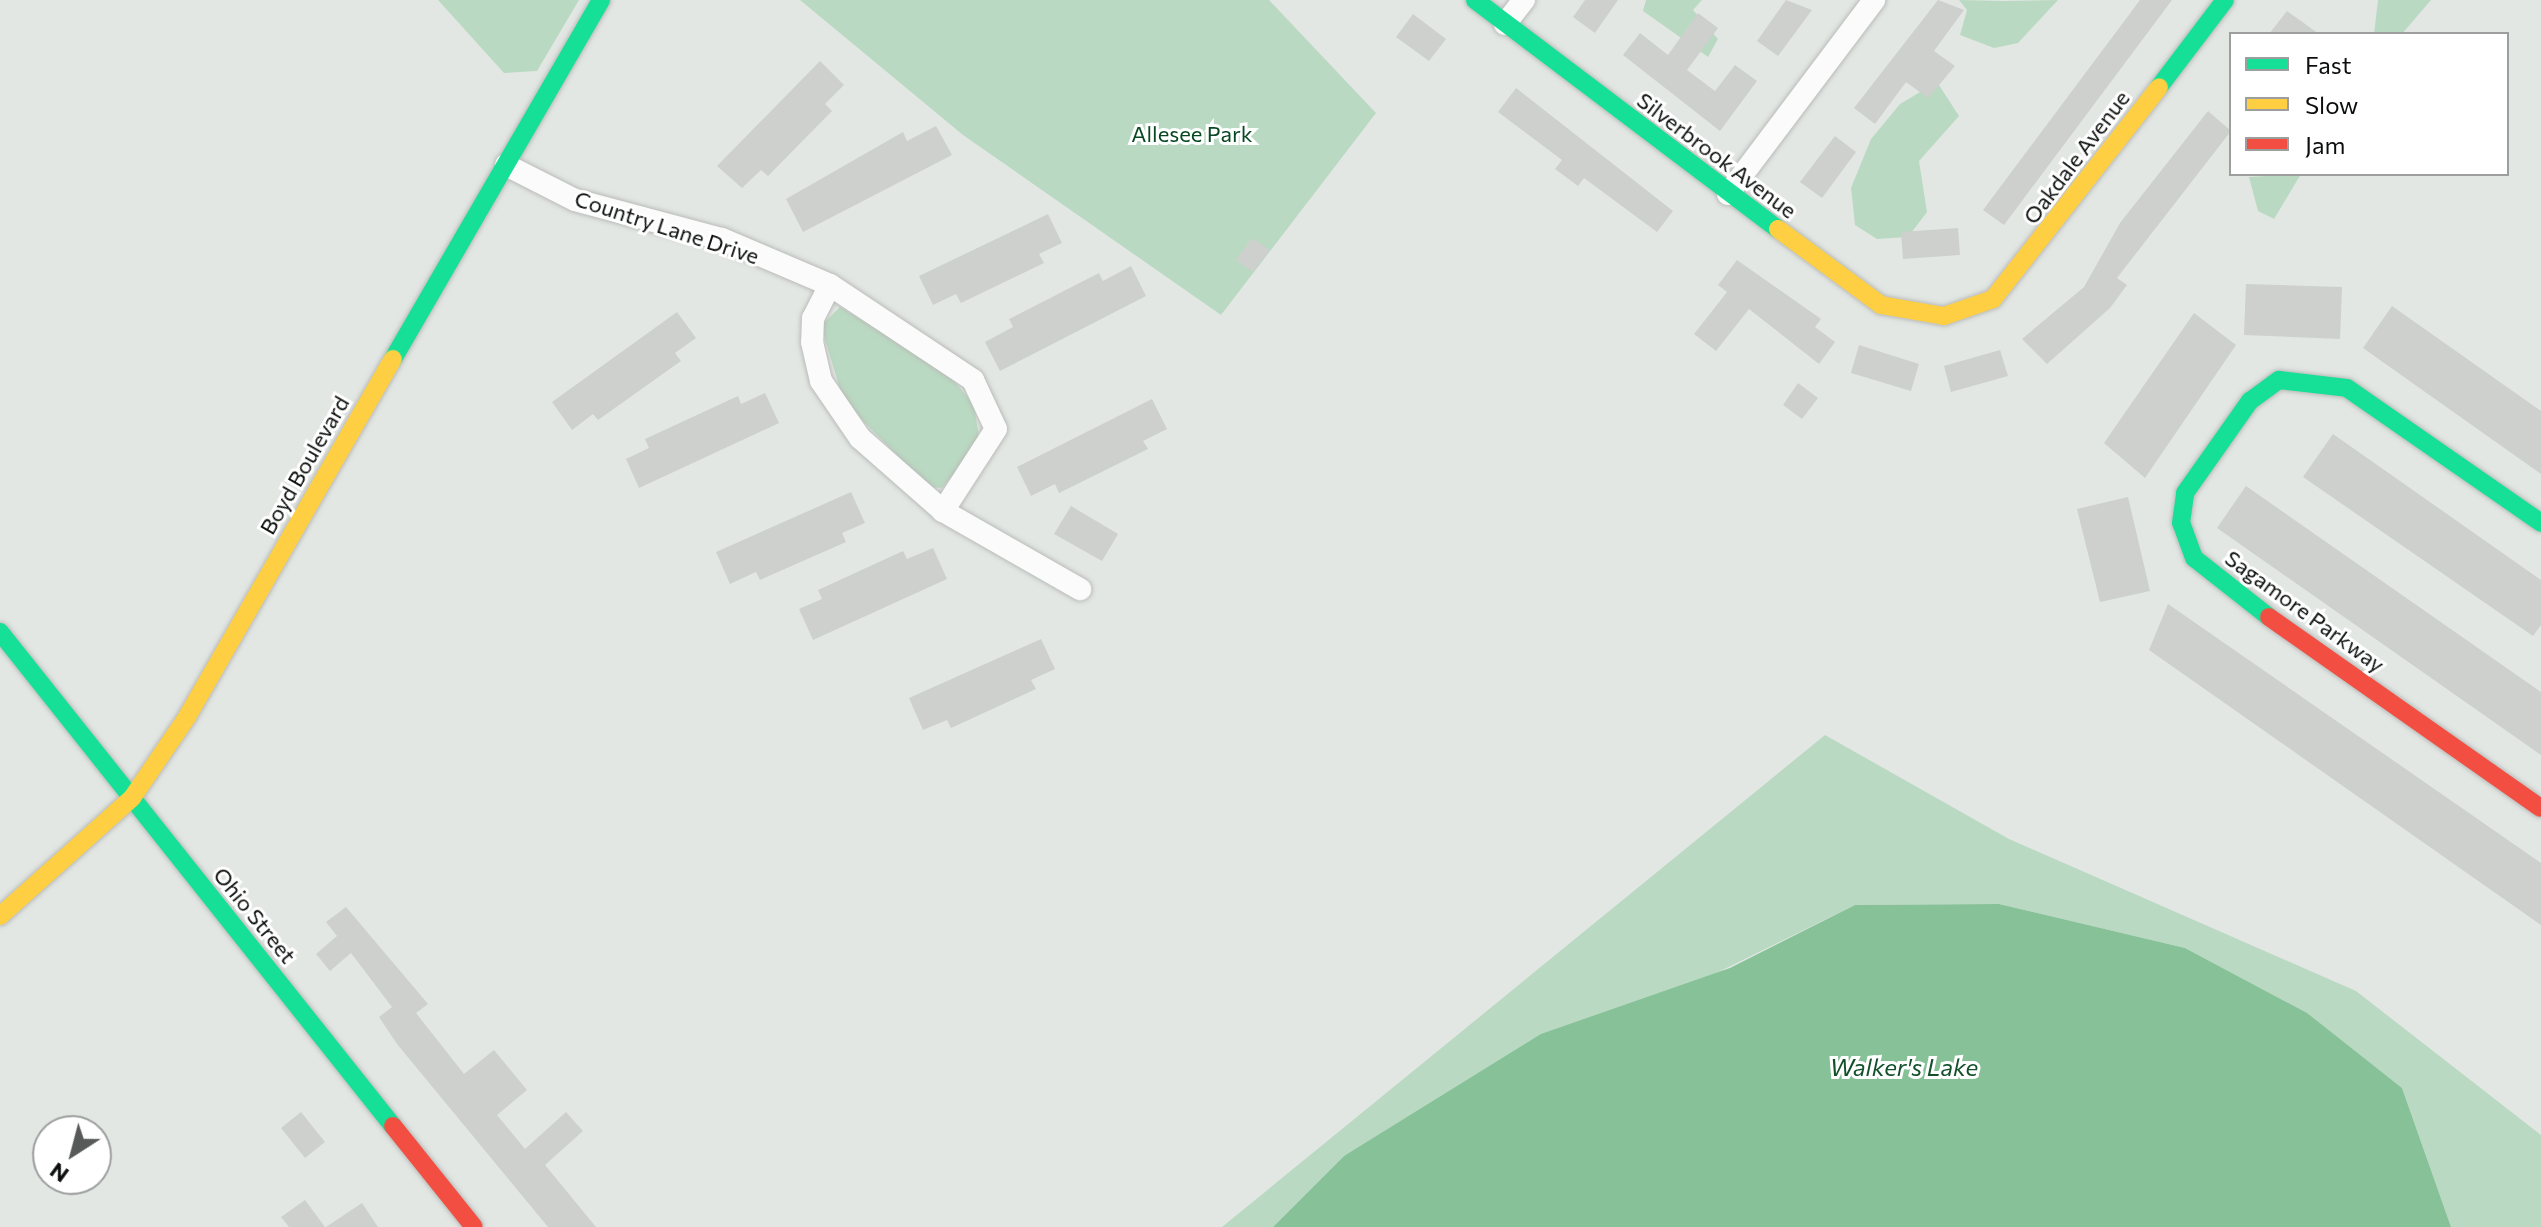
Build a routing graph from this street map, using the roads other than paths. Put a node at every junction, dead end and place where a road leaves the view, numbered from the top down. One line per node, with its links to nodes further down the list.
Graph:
1 (601, 0): 7 (street, Boyd Boulevard)
2 (1475, 0): 6 (street, Silverbrook Avenue)
3 (1524, 0): 6 (street)
4 (1874, 0): 8 (street)
5 (2225, 0): 10 (street, Oakdale Avenue)
6 (1505, 24): 8 (street, Silverbrook Avenue)
7 (506, 165): 9 (street, Country Lane Drive); 15 (street, Boyd Boulevard)
8 (1728, 194): 10 (street, Silverbrook Avenue)
9 (830, 285): 11 (street); 11 (street, Country Lane Drive)
10 (1944, 316)
11 (943, 511): 13 (street)
12 (2541, 523): 16 (street, Sagamore Parkway)
13 (1080, 589)
14 (0, 632): 15 (street, Ohio Street)
15 (132, 798): 17 (street, Boyd Boulevard); 18 (street, Ohio Street)
16 (2541, 808)
17 (0, 916)
18 (474, 1227)

